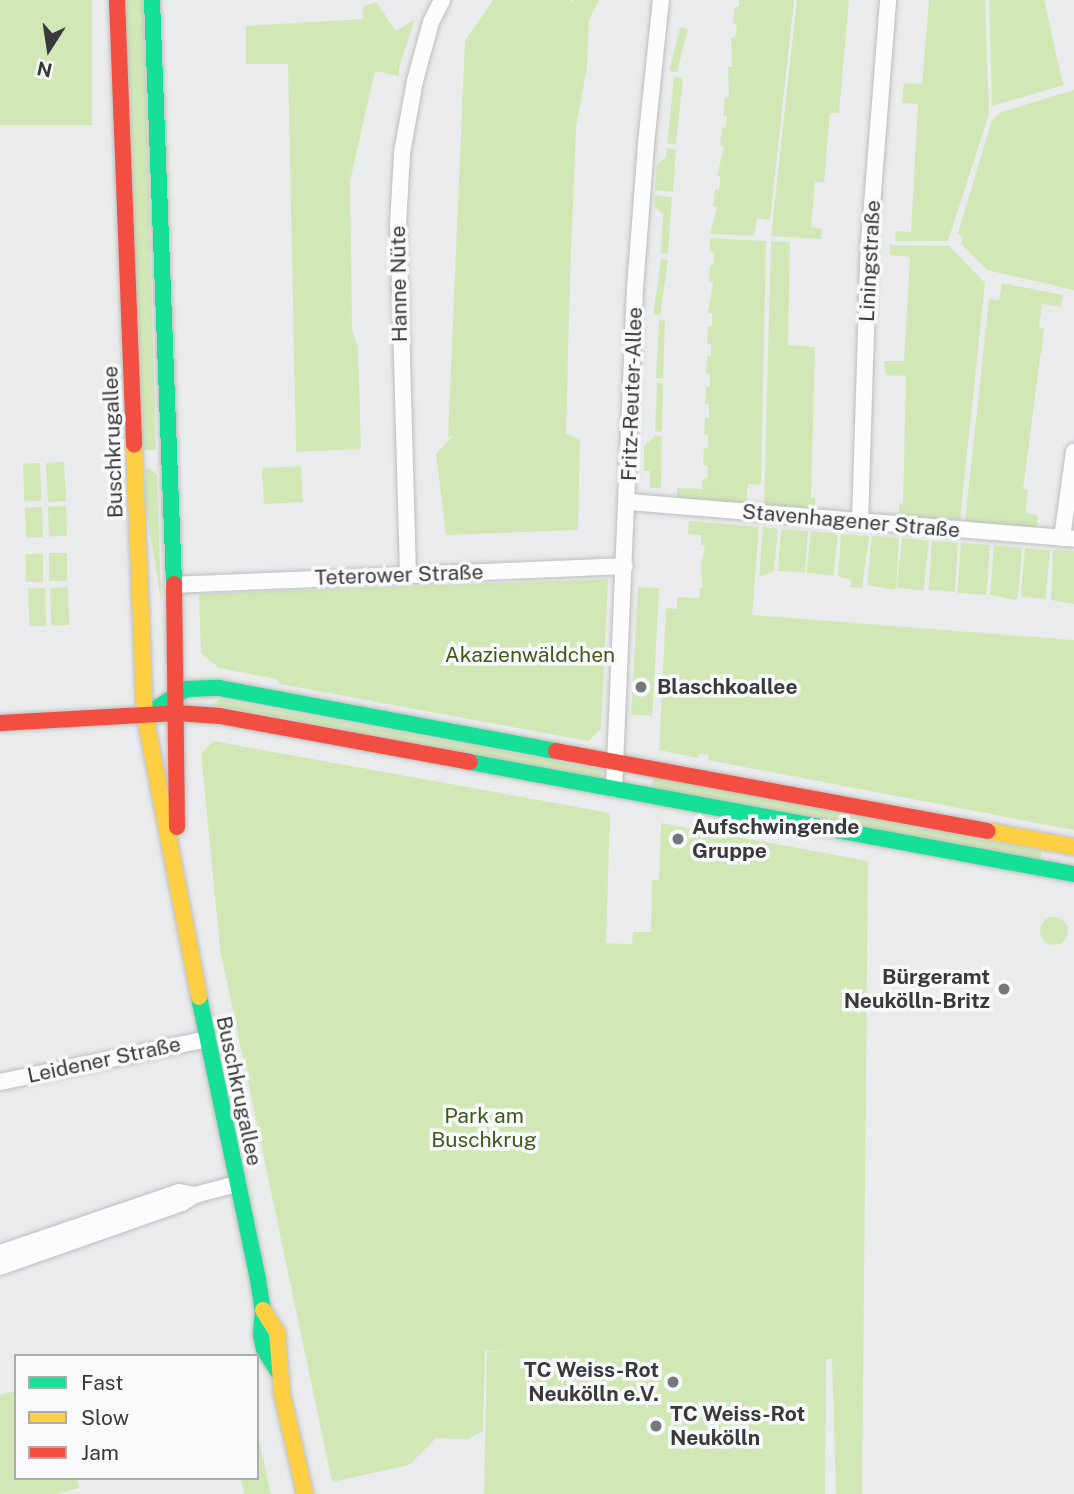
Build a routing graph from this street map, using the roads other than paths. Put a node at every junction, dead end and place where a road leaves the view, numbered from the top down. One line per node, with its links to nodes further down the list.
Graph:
1 (117, 0): 7 (main road, Buschkrugallee)
2 (152, 0): 7 (main road, Buschkrugallee)
3 (442, 0): 12 (street, Hanne Nüte)
4 (661, 0): 8 (street, Fritz-Reuter-Allee)
5 (888, 0): 9 (street, Liningstraße)
6 (1074, 452): 10 (street)
7 (152, 461): 13 (main road, Buschkrugallee); 16 (main road, Buschkrugallee)
8 (628, 502): 9 (street, Stavenhagener Straße); 11 (street, Fritz-Reuter-Allee)
9 (860, 522): 10 (street, Stavenhagener Straße)
10 (1068, 538)
11 (625, 566): 12 (street, Teterower Straße); 18 (street, Fritz-Reuter-Allee)
12 (408, 574): 13 (street, Teterower Straße)
13 (173, 585): 14 (main road, Buschkrugallee)
14 (176, 694): 15 (main road, Buschkrugallee); 16 (main road); 18 (main road)
15 (177, 713): 16 (main road); 19 (main road); 22 (main road, Buschkrugallee)
16 (145, 716): 17 (main road); 22 (main road, Buschkrugallee)
17 (0, 723)
18 (616, 762): 19 (street, Fritz-Reuter-Allee); 20 (main road)
19 (614, 789): 21 (main road)
20 (1074, 847)
21 (1074, 874)
22 (178, 879): 23 (main road, Buschkrugallee)
23 (207, 1039): 24 (street, Leidener Straße); 25 (main road, Buschkrugallee)
24 (0, 1082)
25 (237, 1184): 26 (street); 29 (main road, Buschkrugallee)
26 (195, 1195): 27 (street); 28 (street)
27 (0, 1253)
28 (0, 1267)
29 (304, 1494)

